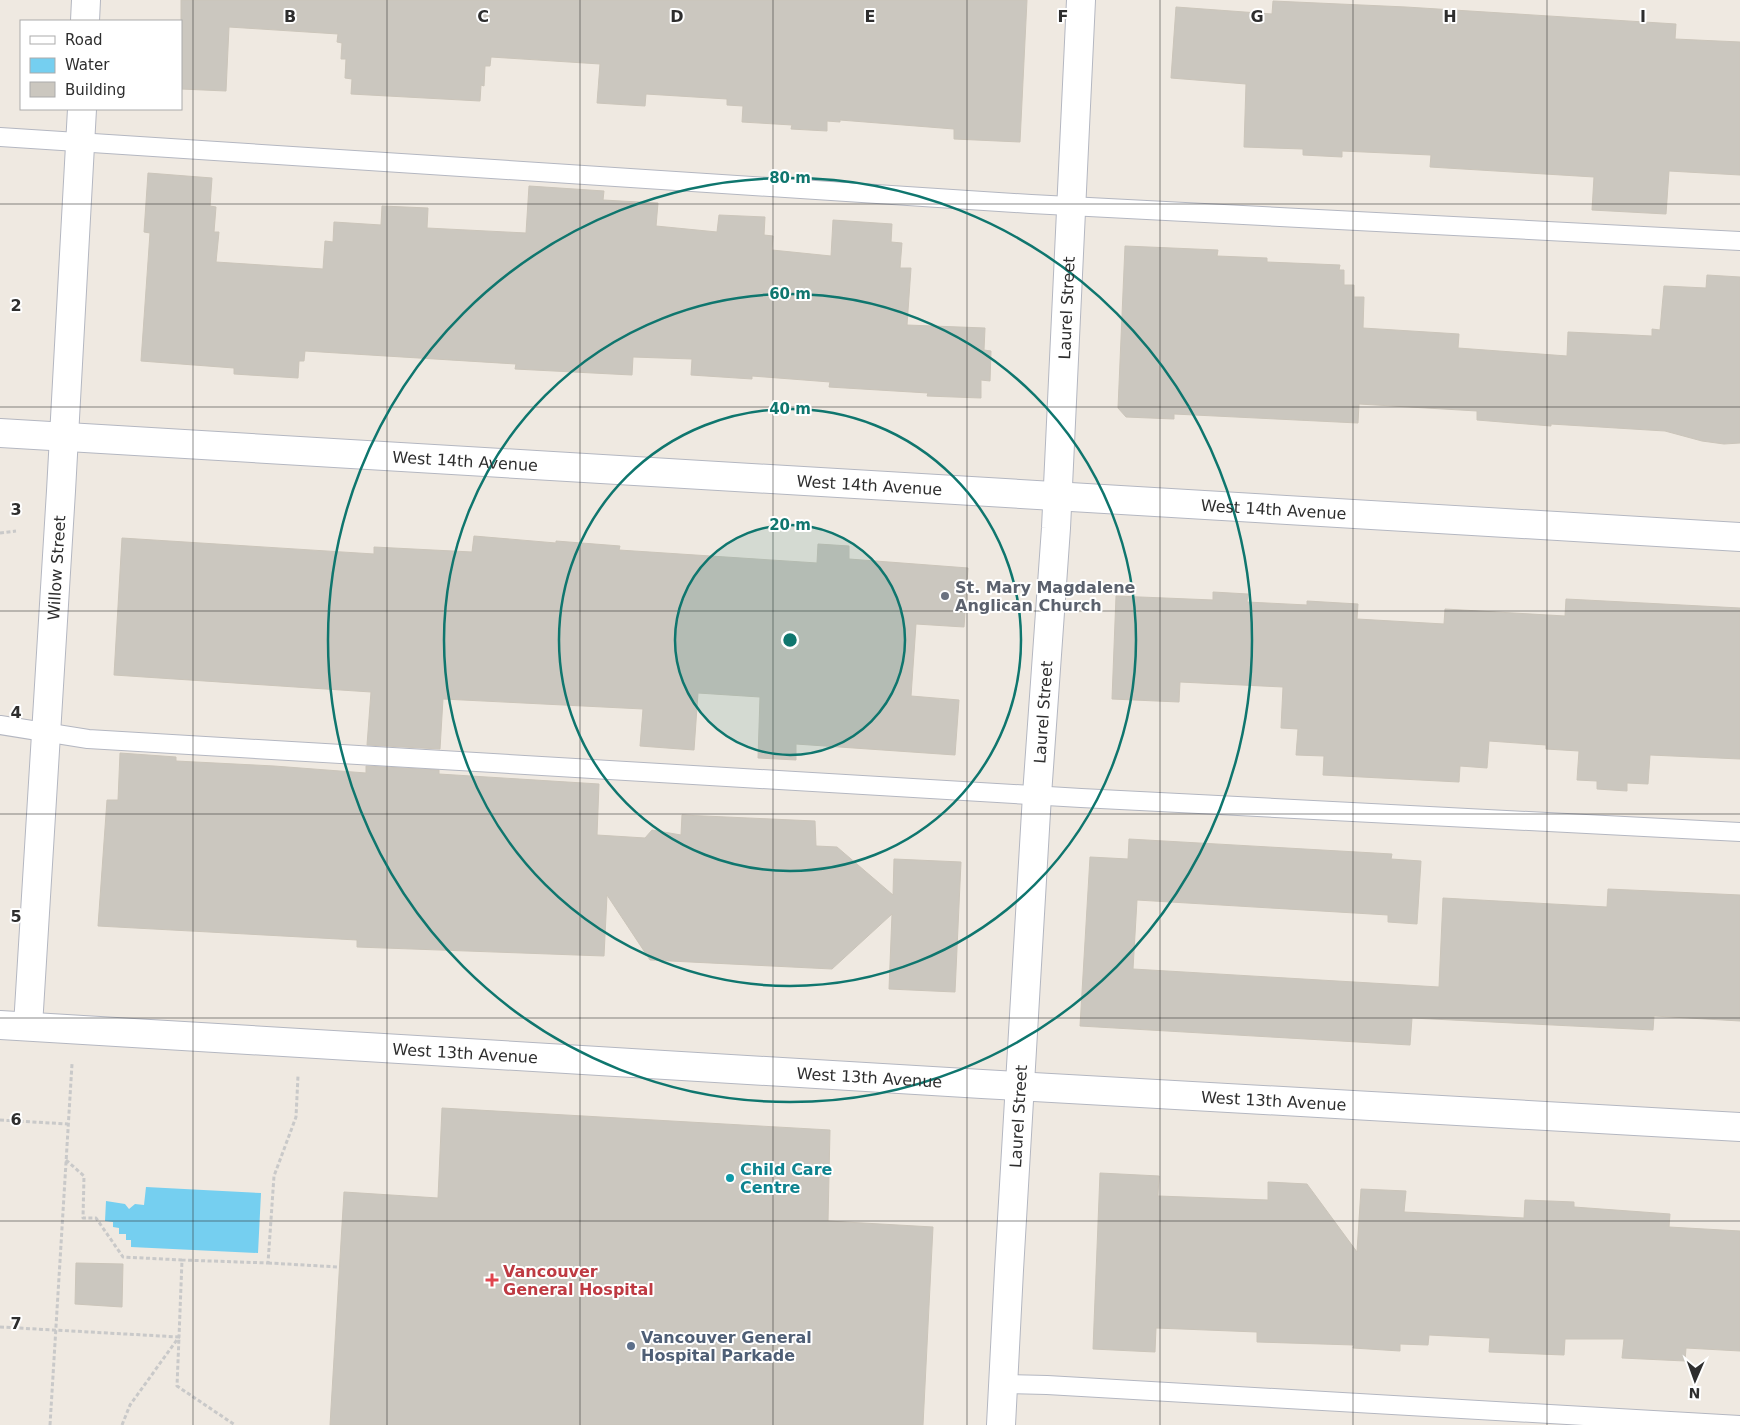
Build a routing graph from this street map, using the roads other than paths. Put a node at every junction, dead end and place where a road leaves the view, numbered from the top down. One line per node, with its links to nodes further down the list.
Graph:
1 (86, 0): 3 (street)
2 (1081, 0): 7 (street, Laurel Street)
3 (85, 20)
4 (82, 110): 6 (street, Willow Street)
5 (0, 137): 6 (lane)
6 (80, 142): 7 (lane); 10 (street, Willow Street)
7 (1071, 206): 8 (lane); 11 (street, Laurel Street)
8 (1740, 241)
9 (0, 433): 10 (street, West 14th Avenue)
10 (64, 436): 11 (street, West 14th Avenue); 14 (street, Willow Street)
11 (1058, 496): 12 (street, West 14th Avenue); 15 (street, Laurel Street)
12 (1740, 537)
13 (0, 725): 14 (lane)
14 (47, 732): 15 (lane); 18 (street, Willow Street)
15 (1037, 795): 16 (lane); 19 (street, Laurel Street)
16 (1740, 832)
17 (0, 1025): 18 (street, West 13th Avenue)
18 (28, 1026): 19 (street, West 13th Avenue)
19 (1020, 1086): 20 (street, West 13th Avenue); 21 (street, Laurel Street)
20 (1740, 1127)
21 (1004, 1384): 22 (street, Laurel Street); 23 (lane)
22 (1001, 1425)
23 (1740, 1425)

